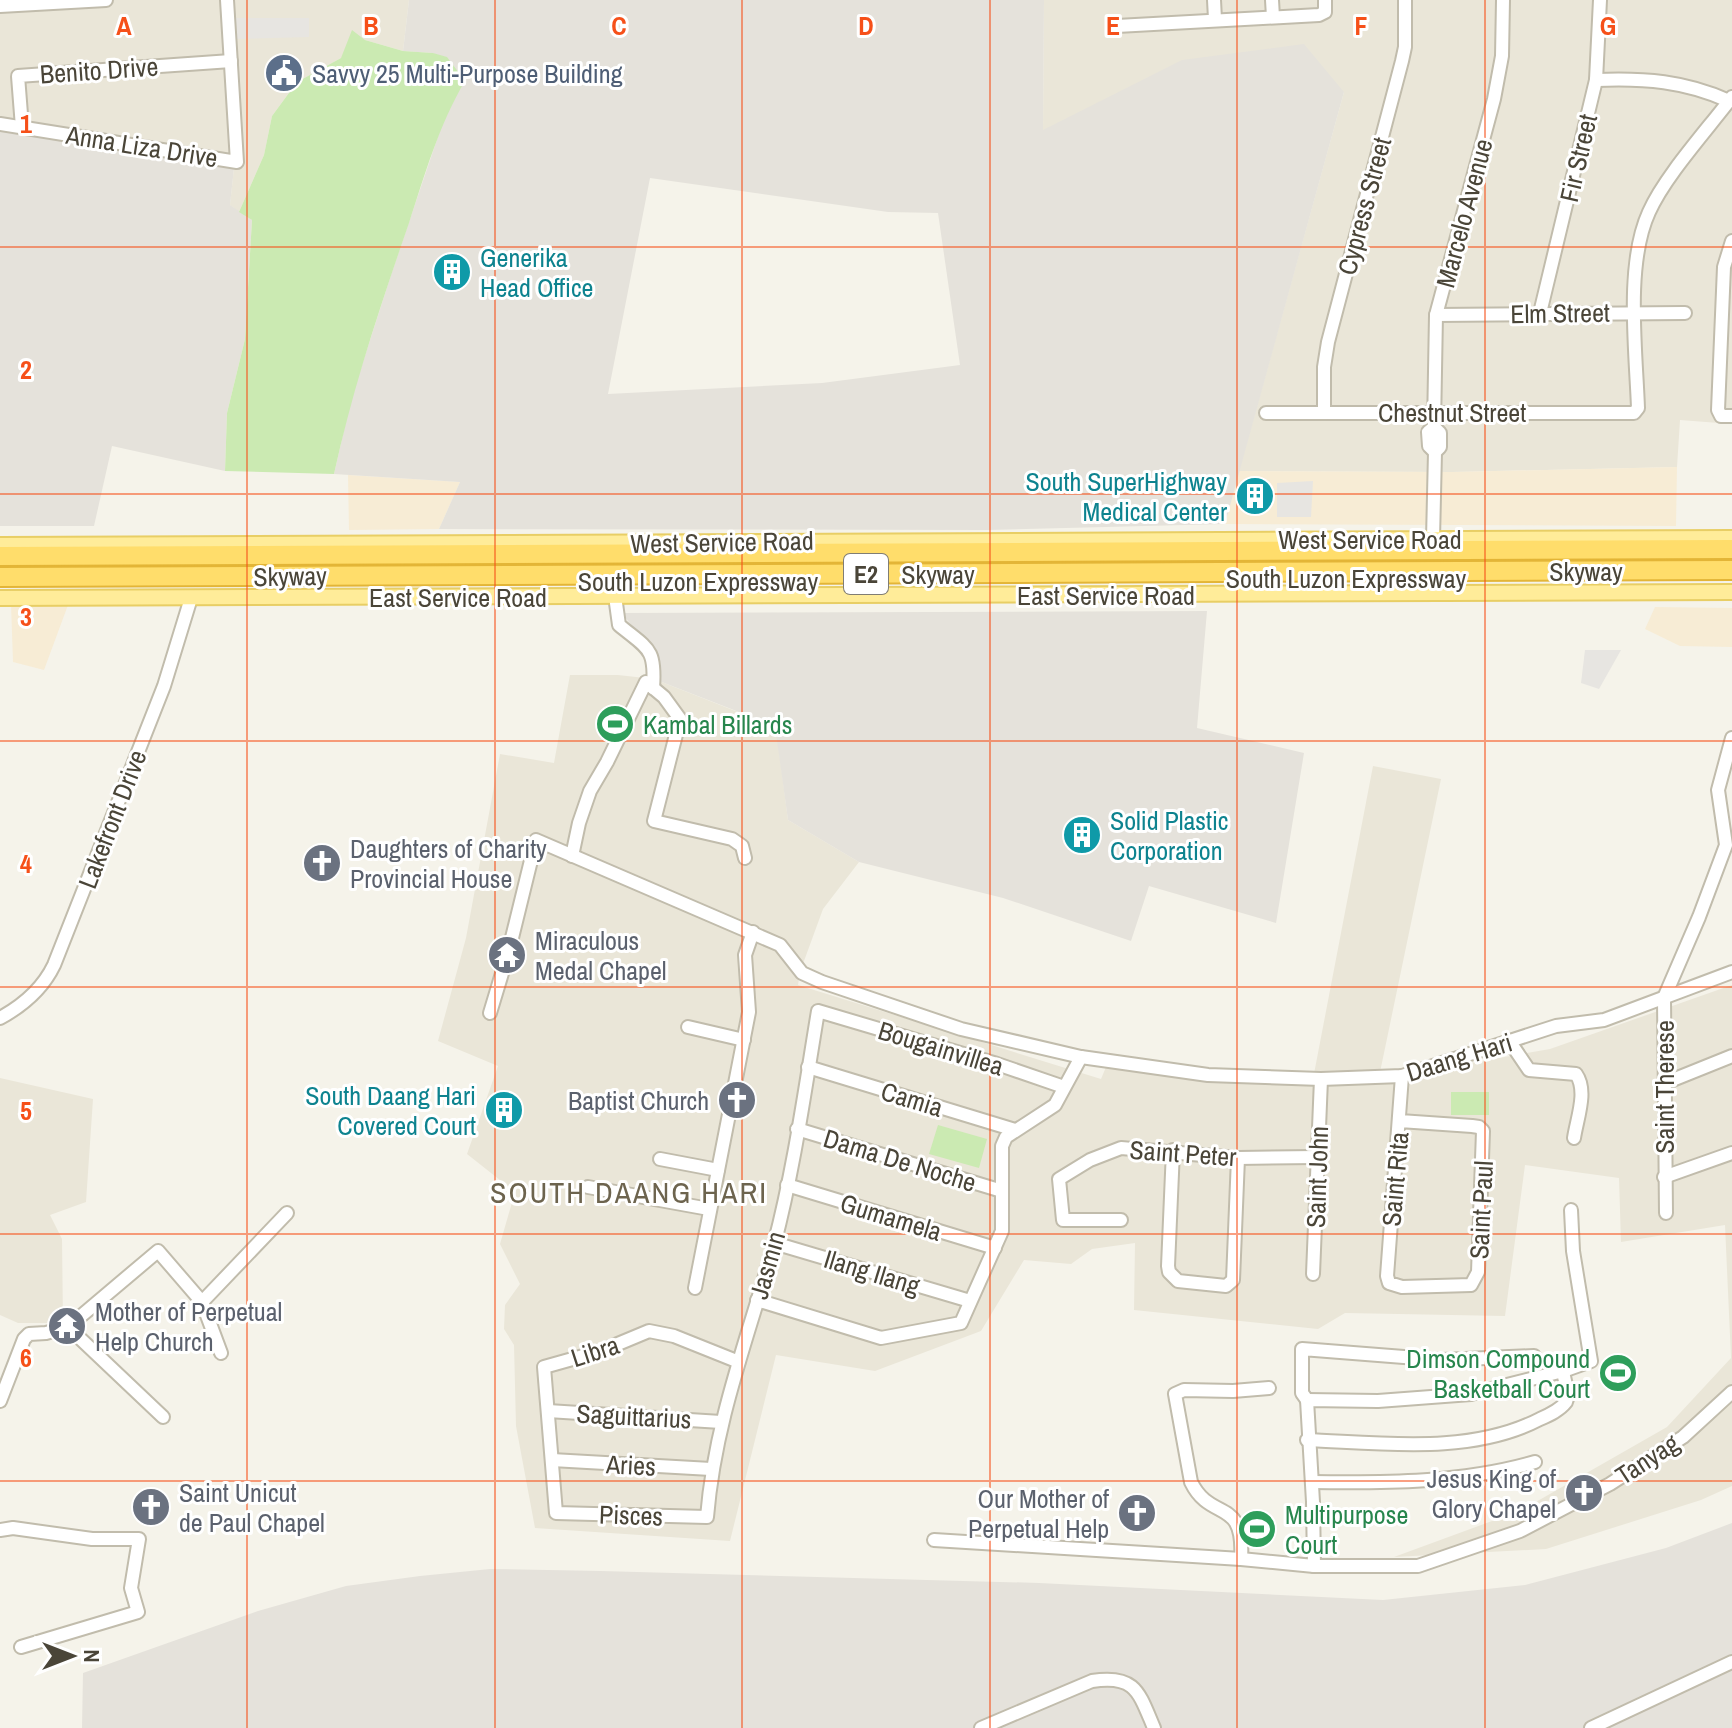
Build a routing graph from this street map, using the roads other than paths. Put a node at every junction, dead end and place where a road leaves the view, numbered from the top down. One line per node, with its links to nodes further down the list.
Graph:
1 (106, 0): 9 (street)
2 (227, 0): 13 (street)
3 (1214, 0): 11 (street)
4 (1272, 0): 10 (street)
5 (1325, 0): 10 (street)
6 (1405, 0): 25 (street, Cypress Street)
7 (1503, 0): 22 (street, Marcelo Avenue)
8 (1600, 0): 14 (street, Fir Street)
9 (0, 6)
10 (1273, 17): 11 (street)
11 (1215, 19): 12 (street)
12 (1117, 26)
13 (231, 61): 17 (street, Benito Drive); 17 (street, Anna Liza Drive)
14 (1596, 80): 15 (street); 19 (street, Fir Street)
15 (1730, 99): 20 (street)
16 (0, 124): 17 (street, Anna Liza Drive)
17 (22, 127)
18 (1732, 241): 26 (street)
19 (1540, 313): 20 (street, Elm Street); 22 (street, Elm Street)
20 (1634, 313): 21 (street, Elm Street); 23 (street, Chestnut Street)
21 (1685, 313)
22 (1436, 315): 23 (street, Marcelo Avenue)
23 (1434, 411): 25 (street, Chestnut Street); 28 (street, Marcelo Avenue)
24 (1266, 413): 25 (street, Chestnut Street)
25 (1324, 413)
26 (1732, 416)
27 (1732, 538): 28 (main road, West Service Road)
28 (1433, 539): 29 (main road, West Service Road)
29 (0, 545)
30 (1732, 549): 31 (highway, South Luzon Expressway / E2)
31 (0, 556)
32 (1732, 558): 33 (highway, Skyway / E2)
33 (0, 565)
34 (1732, 570): 35 (highway, Skyway / E2)
35 (0, 577)
36 (1732, 577): 37 (highway, South Luzon Expressway / E2)
37 (0, 584)
38 (1732, 592): 39 (main road, East Service Road)
39 (615, 596): 41 (main road, East Service Road); 42 (street)
40 (0, 598): 41 (main road, East Service Road)
41 (191, 598): 51 (street, Lakefront Drive)
42 (653, 688): 44 (street); 45 (street)
43 (1732, 738): 48 (street)
44 (572, 856): 46 (street, Daang Hari); 50 (street, Daang Hari)
45 (745, 858)
46 (753, 932): 53 (street); 56 (street, Daang Hari)
47 (1732, 972): 48 (street, Daang Hari)
48 (1664, 998): 54 (street, Daang Hari); 60 (street, Saint Therese)
49 (818, 1011): 57 (street, Jasmin); 61 (street, Bougainvillea)
50 (490, 1013)
51 (0, 1018)
52 (688, 1027): 53 (street)
53 (744, 1040): 71 (street)
54 (1510, 1042): 58 (street, Daang Hari); 65 (street)
55 (1732, 1056): 60 (street)
56 (1081, 1057): 59 (street, Daang Hari); 61 (street)
57 (808, 1067): 63 (street, Jasmin); 64 (street, Camia)
58 (1402, 1076): 59 (street, Daang Hari); 62 (street, Saint Rita)
59 (1321, 1079): 68 (street, Saint John)
60 (1665, 1083): 72 (street, Saint Therese)
61 (1064, 1087): 64 (street)
62 (1400, 1121): 84 (street, Saint Rita); 84 (street, Saint Paul)
63 (797, 1129): 73 (street, Jasmin); 75 (street, Dama De Noche)
64 (1015, 1130): 75 (street)
65 (1574, 1138)
66 (1173, 1150): 69 (street, Saint Peter); 69 (street); 80 (street, Saint Peter)
67 (1732, 1153): 72 (street, Saint Therese)
68 (1317, 1157): 69 (street, Saint Peter); 83 (street, Saint John)
69 (1238, 1158)
70 (660, 1159): 71 (street)
71 (718, 1170): 76 (street)
72 (1664, 1177): 79 (street, Saint Therese)
73 (787, 1185): 81 (street, Jasmin); 82 (street, Gumamela)
74 (588, 1187): 76 (street)
75 (1002, 1191): 82 (street)
76 (709, 1209): 85 (street)
77 (1571, 1210): 93 (street)
78 (287, 1213): 88 (street)
79 (1666, 1213)
80 (1121, 1220)
81 (774, 1243): 86 (street, Jasmin); 87 (street, Ilang Ilang)
82 (995, 1248): 87 (street)
83 (1313, 1274)
84 (1389, 1283)
85 (695, 1288)
86 (757, 1300): 87 (street); 92 (street, Jasmin)
87 (970, 1301)
88 (202, 1302): 89 (street); 90 (street)
89 (68, 1327): 97 (street); 99 (street)
90 (221, 1353)
91 (1534, 1356): 96 (street)
92 (739, 1362): 98 (street, Libra); 100 (street, Jasmin)
93 (1563, 1371): 96 (street); 101 (street)
94 (1269, 1388): 110 (street)
95 (1732, 1392): 111 (street, Tanyag)
96 (1307, 1400): 101 (street)
97 (0, 1401)
98 (548, 1411): 100 (street, Saguittarius); 102 (street, Libra)
99 (163, 1417)
100 (721, 1422): 104 (street, Jasmin)
101 (1307, 1440): 105 (street)
102 (552, 1460): 104 (street, Aries); 106 (street, Libra)
103 (1535, 1462): 105 (street)
104 (711, 1469): 107 (street, Jasmin)
105 (1312, 1482): 111 (street)
106 (556, 1513): 107 (street, Pisces)
107 (707, 1517)
108 (0, 1530): 112 (street)
109 (934, 1540): 110 (street, Tanyag)
110 (1241, 1559): 111 (street, Tanyag)
111 (1319, 1566)
112 (21, 1647)
113 (1732, 1662): 116 (street)
114 (981, 1728): 115 (street)
115 (1154, 1728)
116 (1591, 1728)

